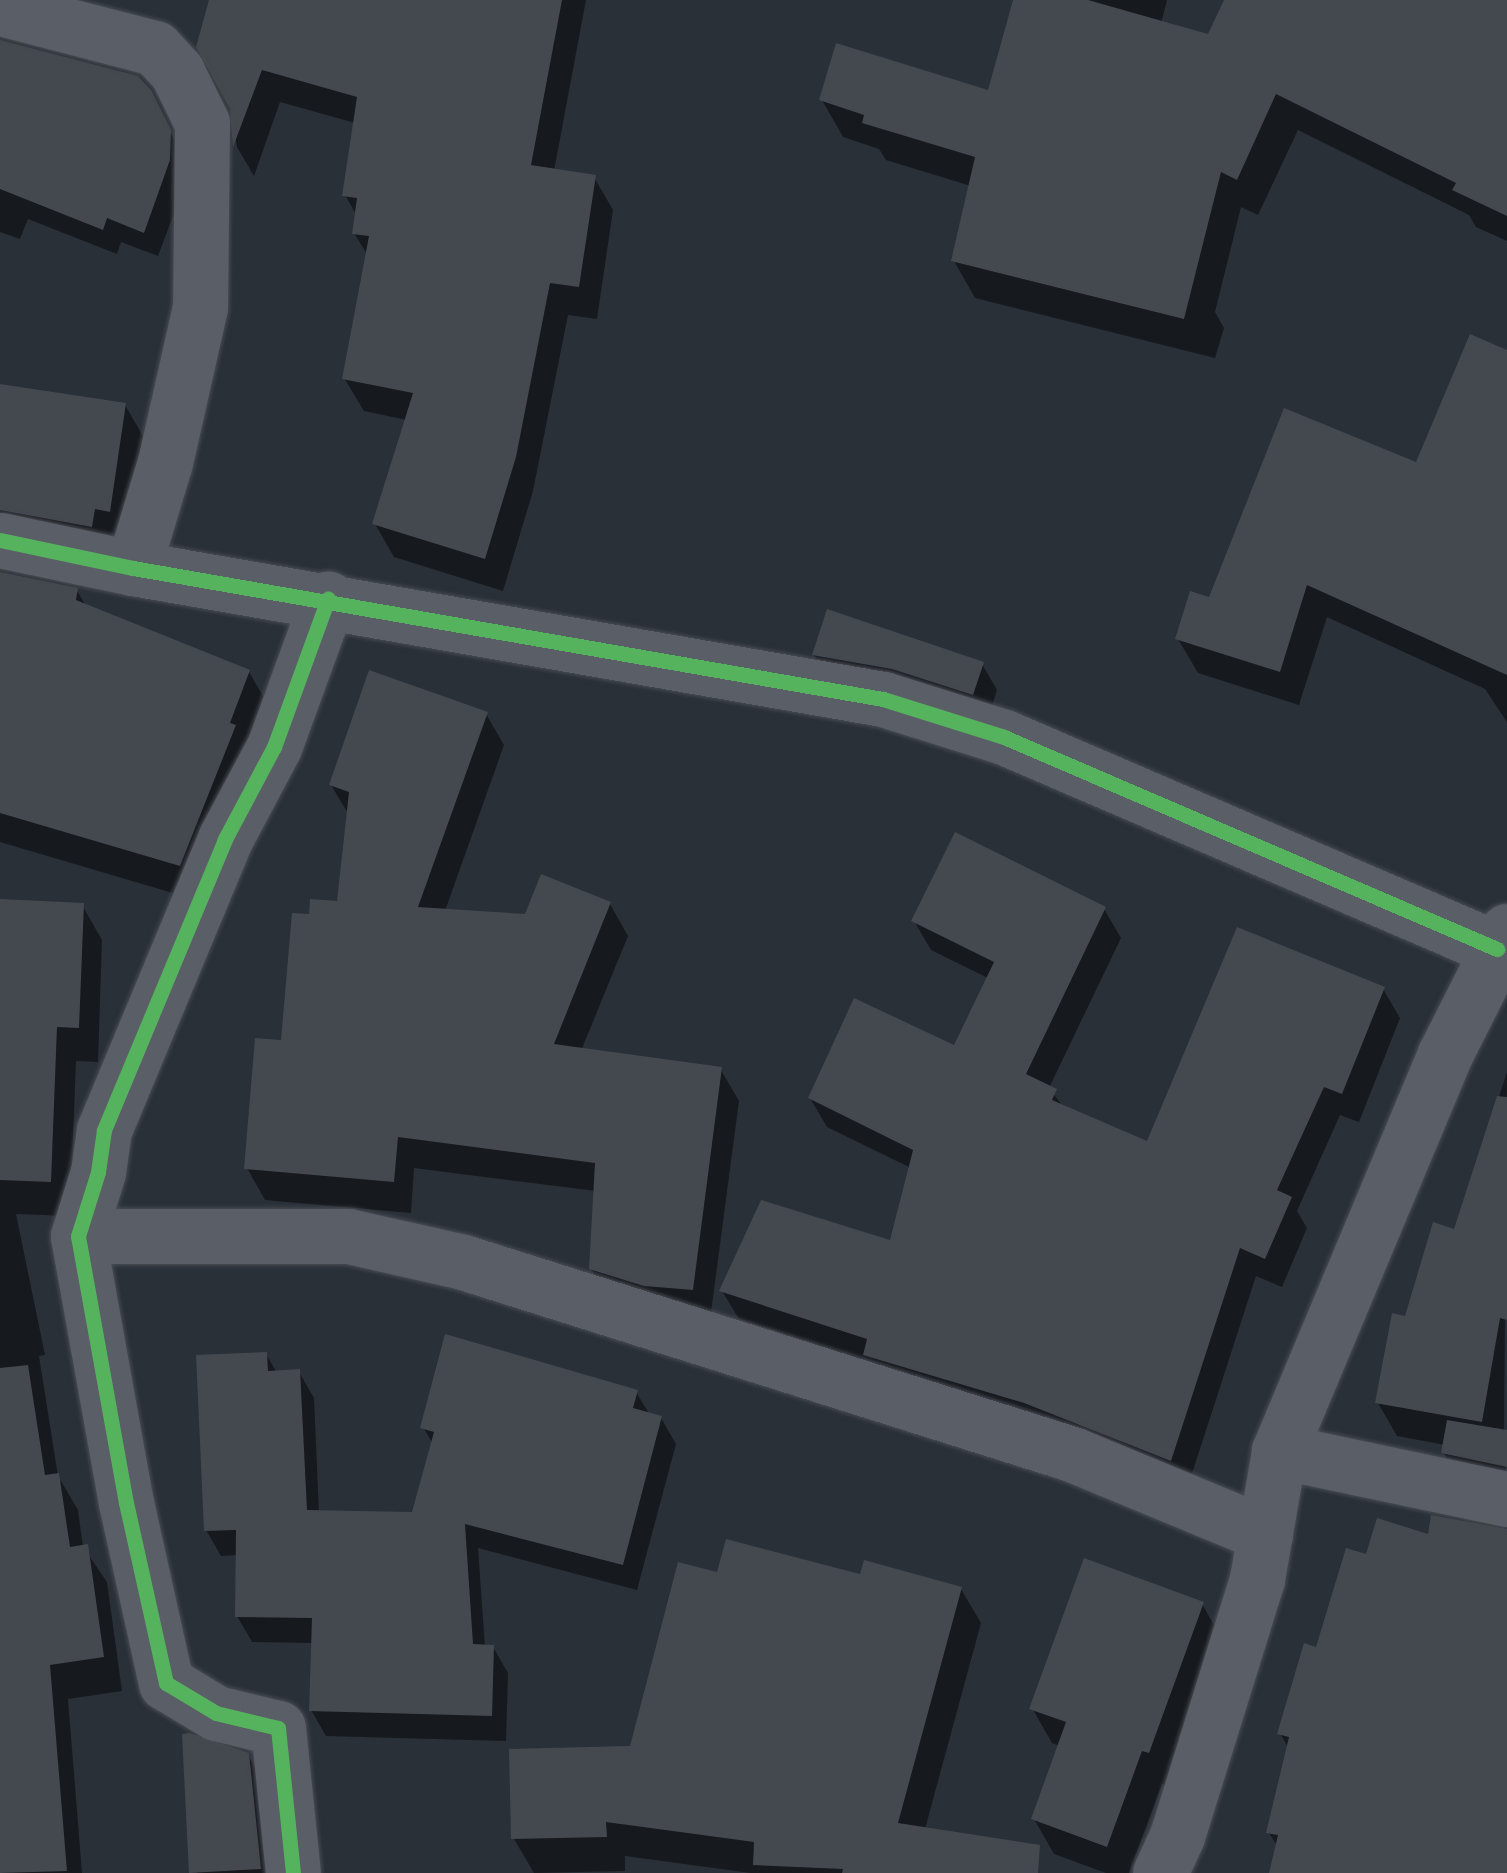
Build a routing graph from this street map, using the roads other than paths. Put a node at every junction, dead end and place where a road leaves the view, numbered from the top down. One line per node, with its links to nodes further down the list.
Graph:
1 (0, 8): 3 (street)
2 (0, 540): 3 (street)
3 (132, 568): 4 (street)
4 (328, 599): 5 (street); 6 (street)
5 (1502, 940): 7 (street)
6 (78, 1236): 9 (street); 10 (street)
7 (1279, 1451): 8 (street); 9 (street)
8 (1507, 1499)
9 (1265, 1534): 11 (street)
10 (294, 1873)
11 (1160, 1873)

